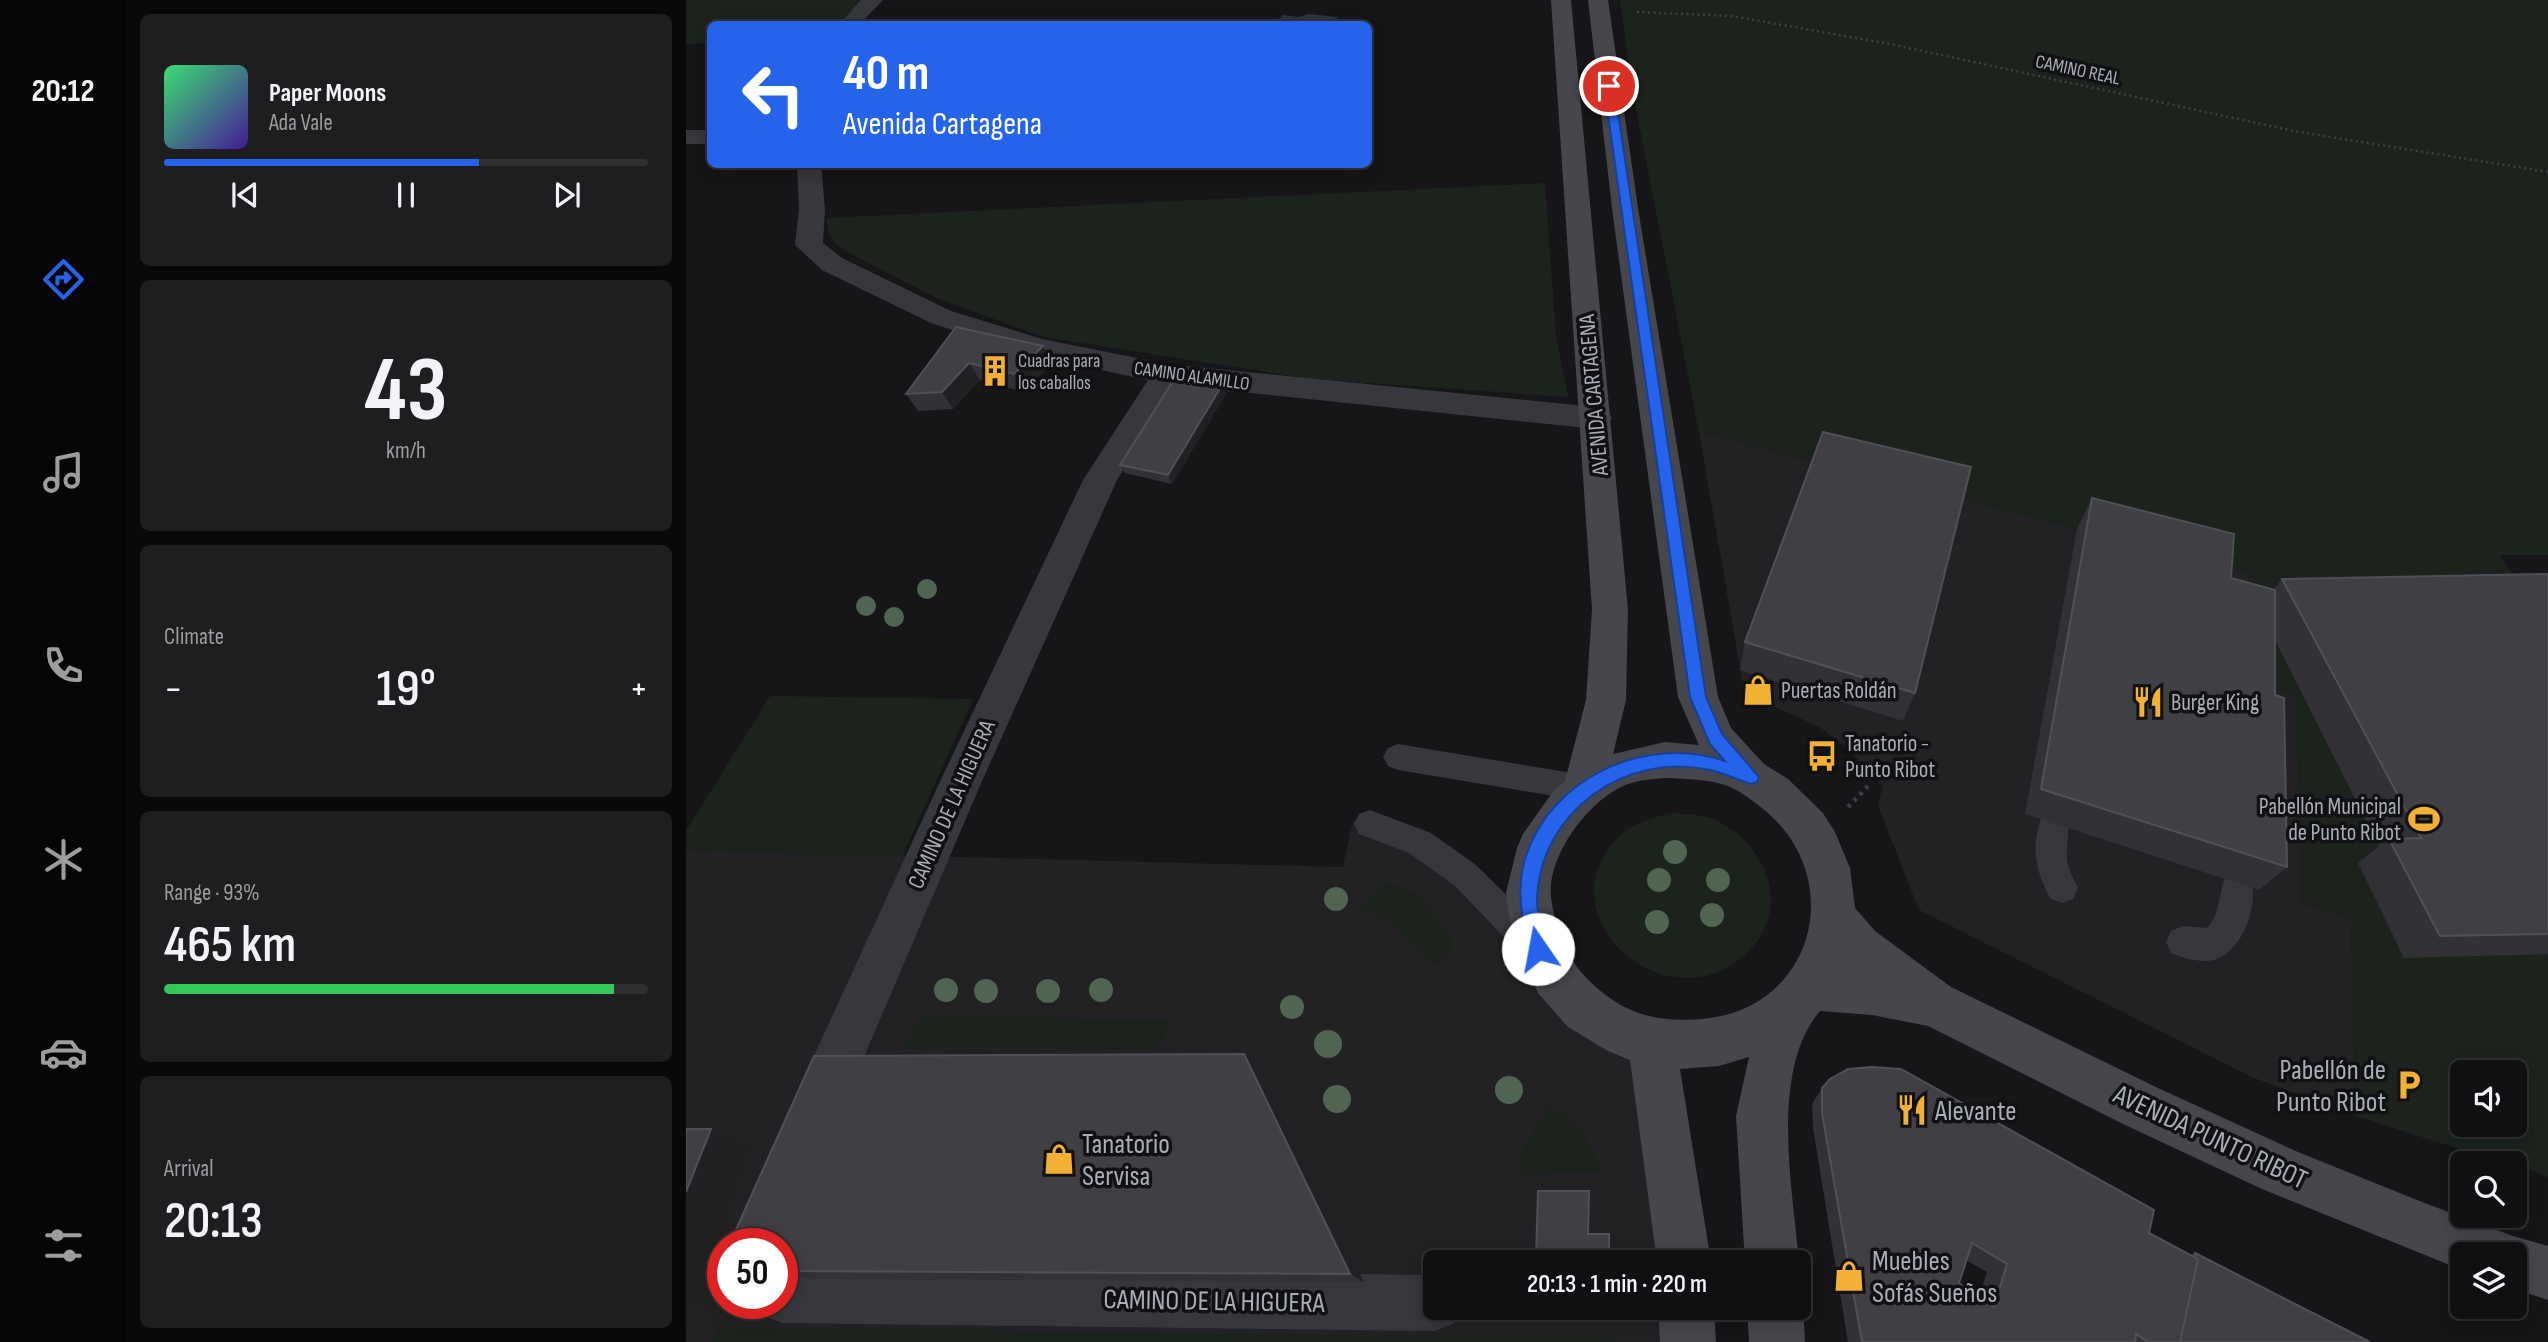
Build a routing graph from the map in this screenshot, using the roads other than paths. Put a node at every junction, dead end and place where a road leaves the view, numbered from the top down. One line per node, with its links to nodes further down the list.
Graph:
1 (873, 0): 4 (street)
2 (1561, 0): 9 (main road, AVENIDA CARTAGENA)
3 (1599, 6): 11 (main road)
4 (852, 21)
5 (707, 136): 6 (street)
6 (686, 137)
7 (809, 168): 8 (street, CAMINO ALAMILLO)
8 (1167, 374): 9 (street, CAMINO ALAMILLO); 23 (street, CAMINO DE LA HIGUERA)
9 (1595, 418): 12 (main road, AVENIDA CARTAGENA)
10 (1398, 757): 12 (lane)
11 (1751, 777): 12 (main road); 17 (main road)
12 (1584, 788): 19 (main road)
13 (1370, 824): 19 (lane)
14 (2054, 824): 16 (lane)
15 (2238, 883): 18 (lane)
16 (2062, 888)
17 (1834, 918): 20 (main road); 21 (main road, AVENIDA PUNTO RIBOT)
18 (2183, 942)
19 (1538, 949): 22 (main road)
20 (1799, 999): 21 (main road, AVENIDA PUNTO RIBOT); 22 (main road); 26 (main road)
21 (1934, 1004): 24 (main road, AVENIDA PUNTO RIBOT)
22 (1651, 1043): 25 (main road)
23 (800, 1144)
24 (2457, 1242)
25 (1682, 1250)
26 (1771, 1250)
27 (2527, 1266): 28 (main road)
28 (2548, 1273)
29 (798, 1295): 30 (street, CAMINO DE LA HIGUERA)
30 (1423, 1303)
31 (1687, 1320): 33 (main road)
32 (1776, 1320): 34 (main road)
33 (1688, 1342)
34 (1777, 1342)

